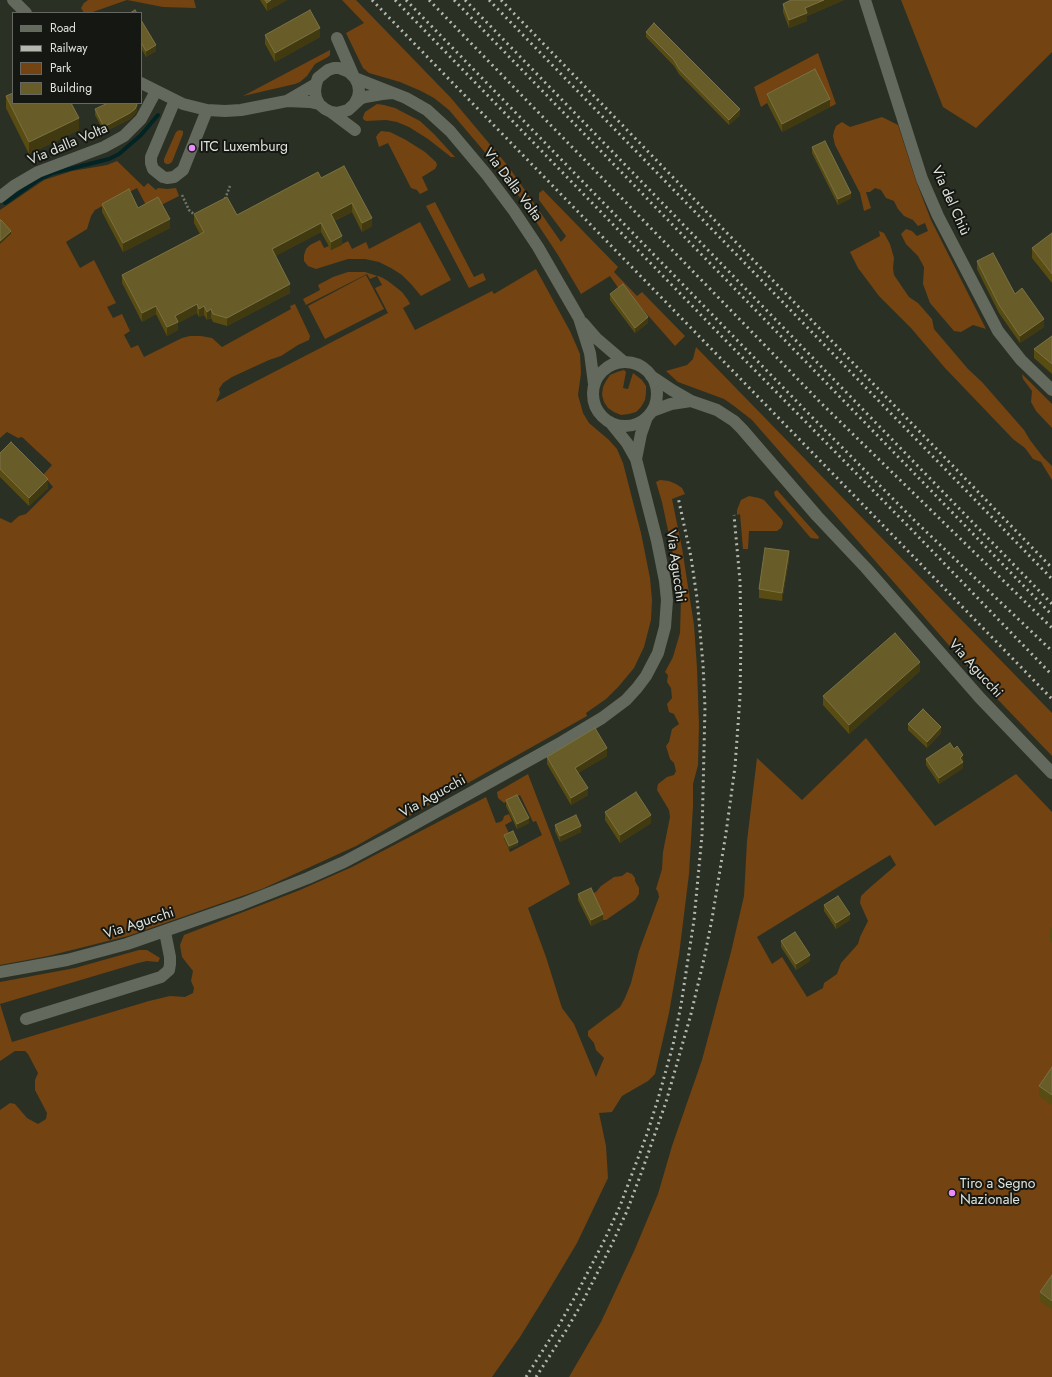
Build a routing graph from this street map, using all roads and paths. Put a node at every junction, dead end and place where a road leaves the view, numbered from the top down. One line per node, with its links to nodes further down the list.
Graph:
1 (13, 0): 3 (street)
2 (865, 0): 25 (street, Via del Chiù)
3 (25, 12)
4 (334, 68): 5 (street, Via Dalla Volta); 5 (street); 7 (street)
5 (354, 76): 9 (street, Via Dalla Volta); 13 (street)
6 (142, 84): 8 (street)
7 (316, 84): 11 (street); 12 (street)
8 (156, 91): 10 (street); 18 (street, Via dalla Volta)
9 (394, 93): 13 (street, Via Dalla Volta); 21 (street, Via Dalla Volta)
10 (175, 100): 14 (street); 14 (street)
11 (287, 101): 12 (street); 14 (street)
12 (319, 104): 15 (street)
13 (353, 105): 15 (street, Via Dalla Volta); 15 (street)
14 (206, 110)
15 (331, 112)
16 (230, 186): 19 (path)
17 (182, 195): 20 (path)
18 (0, 197)
19 (222, 202)
20 (198, 216)
21 (579, 318): 22 (street, Via Dalla Volta); 24 (street, Via Dalla Volta)
22 (624, 362): 23 (street); 24 (street)
23 (651, 376): 26 (street, Via Agucchi); 27 (street)
24 (594, 384): 28 (street)
25 (1052, 390)
26 (691, 401): 27 (street, Via Agucchi); 30 (street, Via Agucchi)
27 (649, 414): 28 (street); 29 (street, Via Agucchi)
28 (610, 422): 29 (street, Via Agucchi)
29 (636, 459): 31 (street, Via Agucchi)
30 (1052, 773)
31 (164, 932): 32 (street, Via Agucchi); 33 (street)
32 (0, 972)
33 (26, 1019)

